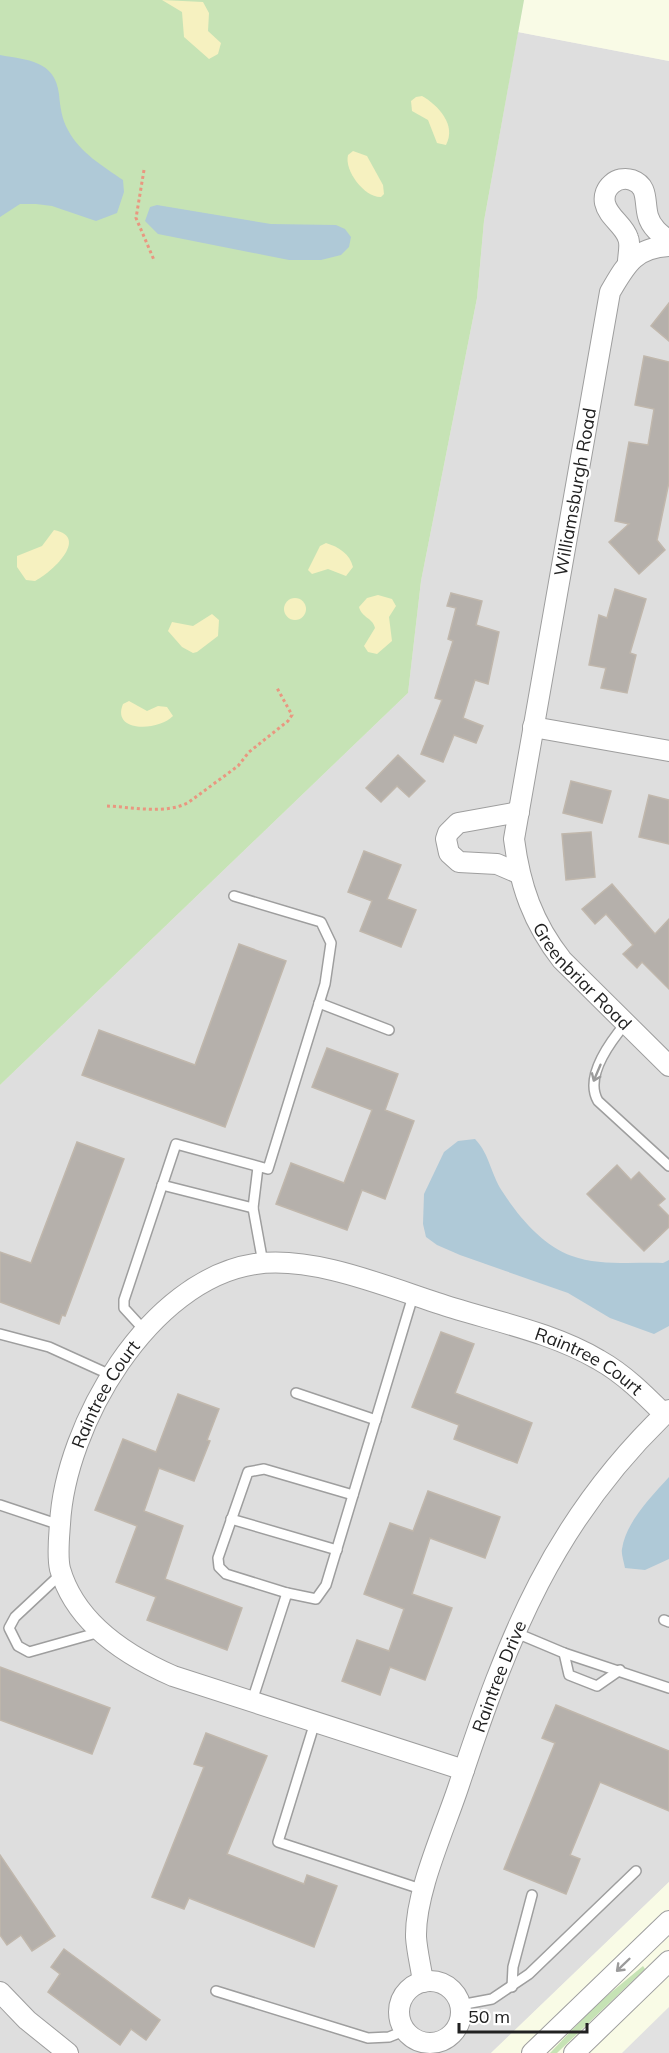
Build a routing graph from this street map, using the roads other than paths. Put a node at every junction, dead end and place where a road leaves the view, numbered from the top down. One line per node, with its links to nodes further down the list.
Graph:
1 (669, 241): 3 (street)
2 (669, 246): 3 (street, Williamsburgh Road)
3 (628, 262): 4 (street, Williamsburgh Road)
4 (534, 727): 5 (street); 6 (street, Greenbriar Road)
5 (669, 751)
6 (519, 812): 7 (street, Greenbriar Road); 7 (street)
7 (518, 873): 10 (street, Greenbriar Road)
8 (234, 896): 9 (lane)
9 (319, 1003): 11 (lane); 14 (lane)
10 (626, 1023): 12 (street, Greenbriar Road); 13 (lane, one-way to 13)
11 (389, 1030)
12 (669, 1066)
13 (669, 1166)
14 (258, 1167): 15 (lane); 16 (lane)
15 (162, 1185): 16 (lane); 19 (lane)
16 (253, 1208): 17 (lane)
17 (263, 1263): 18 (street, Raintree Court); 19 (street, Raintree Court)
18 (413, 1296): 23 (street, Raintree Court); 24 (lane)
19 (146, 1332): 21 (street, Raintree Court)
20 (0, 1334): 21 (lane)
21 (113, 1376): 28 (street, Raintree Court)
22 (296, 1393): 24 (lane)
23 (667, 1412): 33 (street, Raintree Drive)
24 (376, 1420): 25 (lane)
25 (353, 1495): 27 (lane); 29 (lane)
26 (0, 1505): 28 (lane)
27 (231, 1519): 29 (lane); 31 (lane)
28 (60, 1525): 30 (street, Raintree Court)
29 (337, 1550): 31 (lane)
30 (62, 1573): 32 (street, Raintree Court); 32 (lane)
31 (287, 1593): 37 (lane)
32 (100, 1632): 37 (street, Raintree Court)
33 (514, 1632): 34 (lane); 39 (street, Raintree Drive)
34 (564, 1653): 35 (lane); 35 (lane)
35 (620, 1670): 36 (lane)
36 (669, 1688)
37 (252, 1701): 38 (street, Raintree Court)
38 (315, 1722): 39 (street, Raintree Court); 41 (lane)
39 (464, 1770): 41 (street, Raintree Drive)
40 (636, 1871): 46 (lane)
41 (424, 1890): 45 (street, Raintree Drive)
42 (532, 1895): 46 (lane)
43 (668, 1925): 52 (street, one-way to 52)
44 (669, 1961): 53 (street)
45 (423, 1982): 49 (street); 50 (street)
46 (512, 1987): 49 (lane)
47 (216, 1991): 50 (lane)
48 (0, 1992): 51 (street)
49 (460, 2005): 50 (street)
50 (404, 2031)
51 (68, 2053)
52 (532, 2053)
53 (574, 2053)

